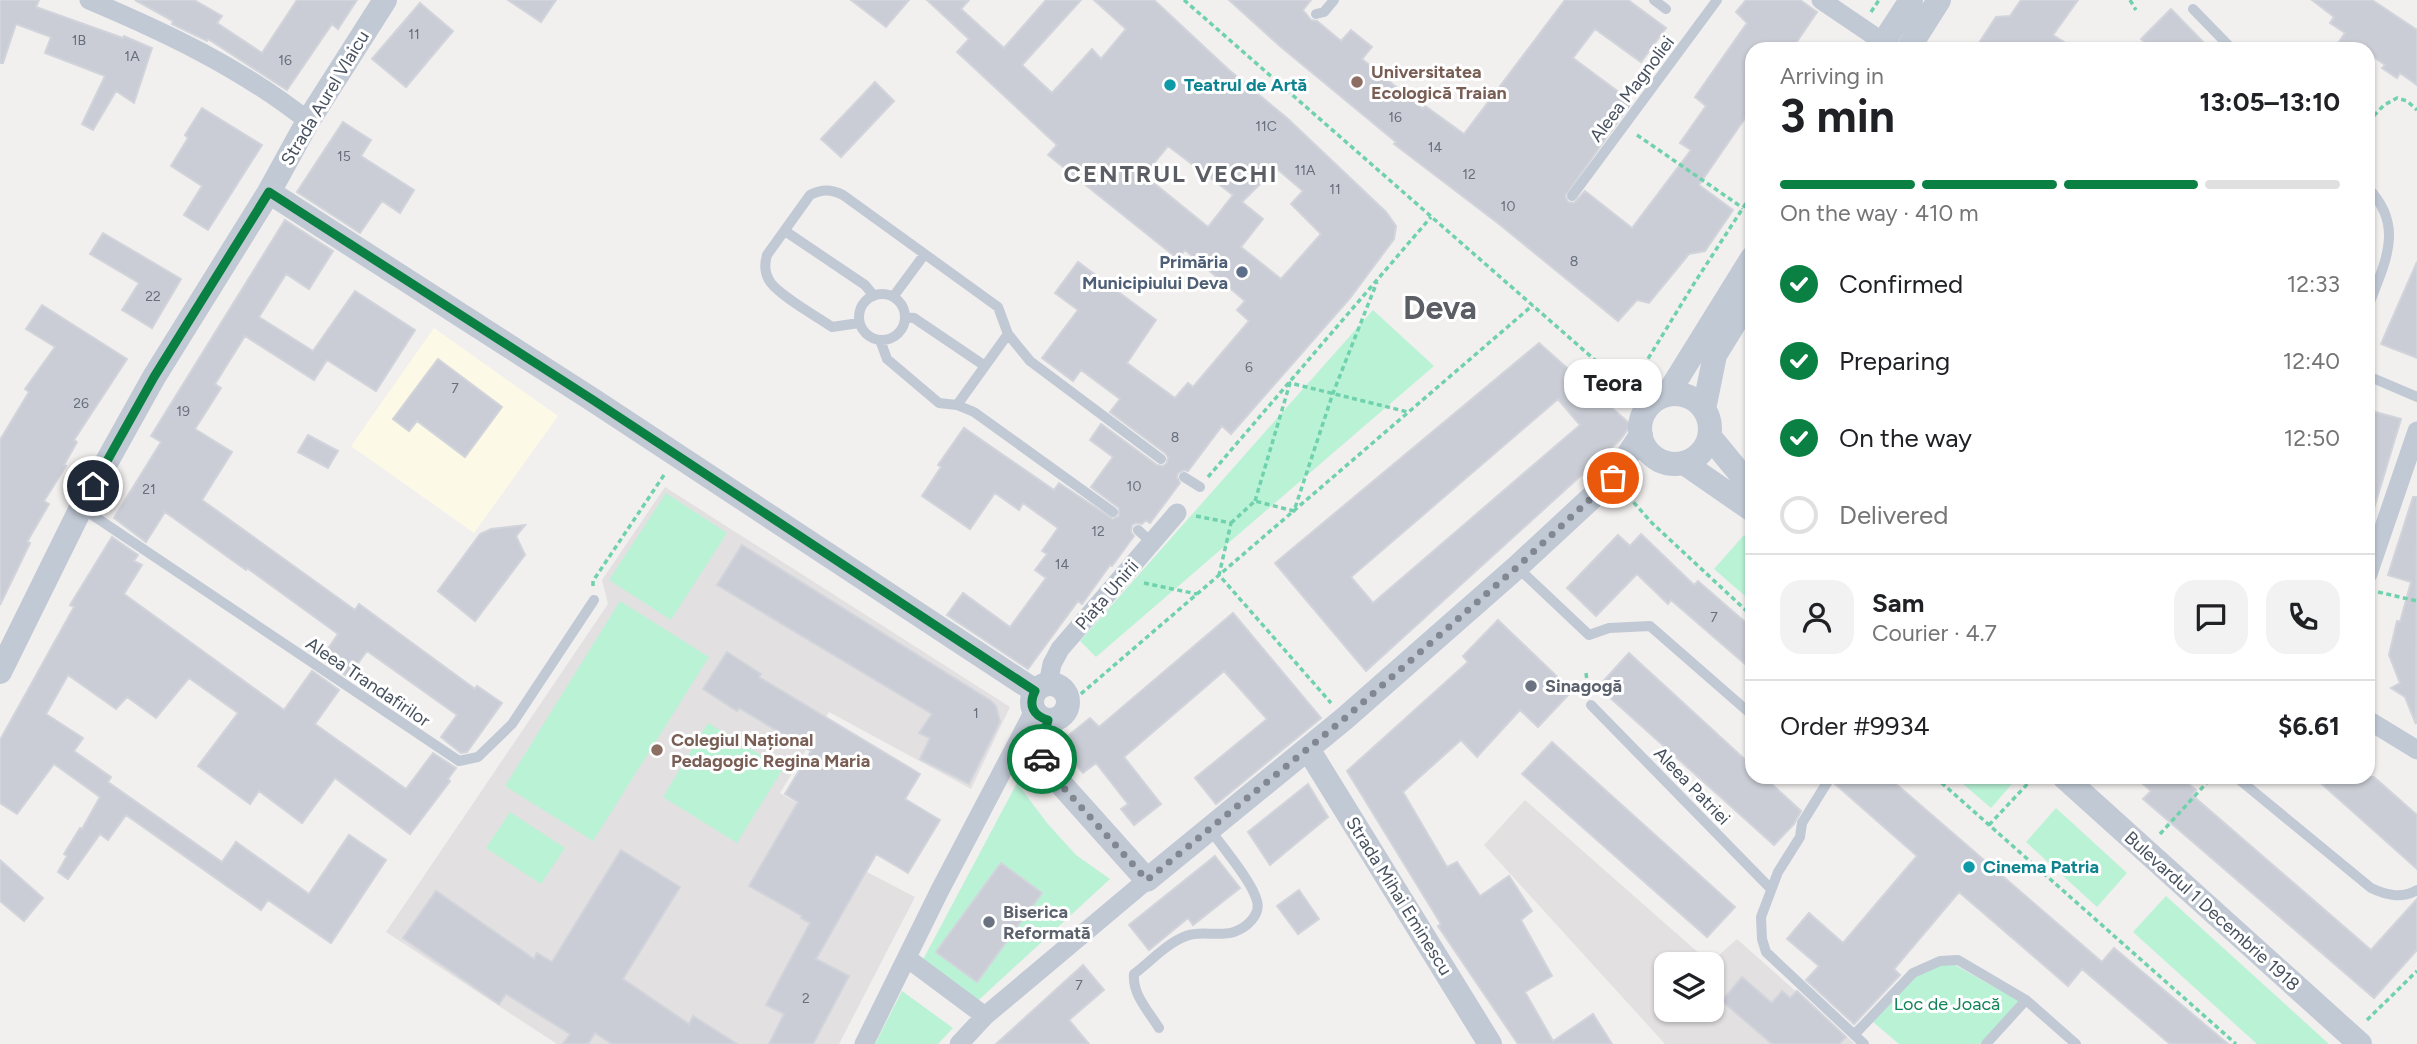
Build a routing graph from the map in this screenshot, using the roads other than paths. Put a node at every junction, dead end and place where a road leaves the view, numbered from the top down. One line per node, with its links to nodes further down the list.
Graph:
1 (89, 0): 16 (street)
2 (385, 0): 16 (street, Strada Aurel Vlaicu)
3 (1334, 0): 11 (lane)
4 (1654, 0): 9 (lane)
5 (1717, 0): 18 (lane, Aleea Magnoliei)
6 (1821, 0): 12 (street)
7 (1910, 0): 13 (street)
8 (1940, 0): 14 (street)
9 (1666, 9)
10 (2193, 9): 15 (lane)
11 (1316, 14)
12 (1876, 42)
13 (1884, 42)
14 (1913, 42)
15 (2225, 42)
16 (308, 121): 17 (street, Strada Aurel Vlaicu)
17 (269, 192): 48 (street, Strada Aurel Vlaicu); 55 (street)
18 (1572, 196)
19 (2375, 197): 23 (lane)
20 (785, 231): 21 (lane); 24 (lane); 28 (lane)
21 (924, 255): 25 (lane); 29 (lane)
22 (1745, 269): 34 (street)
23 (2375, 287)
24 (874, 296): 25 (lane); 28 (lane)
25 (893, 297): 27 (lane)
26 (1745, 306): 36 (street)
27 (905, 317): 30 (lane); 31 (lane)
28 (859, 323): 30 (lane)
29 (1009, 334): 31 (lane); 40 (lane)
30 (880, 340): 35 (lane)
31 (985, 366): 35 (lane)
32 (2375, 379): 33 (lane)
33 (2417, 397)
34 (1658, 401): 36 (street); 38 (street)
35 (957, 405): 49 (lane)
36 (1704, 409): 39 (street)
37 (2417, 431): 51 (street)
38 (1641, 435): 41 (street); 44 (street)
39 (1710, 437): 42 (street); 45 (street)
40 (1161, 459)
41 (1658, 459): 42 (street); 44 (street)
42 (1684, 463): 47 (street)
43 (1184, 477): 46 (lane)
44 (1613, 478): 52 (street)
45 (1745, 480)
46 (1200, 487)
47 (1745, 505)
48 (81, 508): 53 (lane, Aleea Trandafirilor); 54 (street, Strada Aurel Vlaicu)
49 (1113, 512)
50 (1177, 513): 55 (street, Piața Unirii)
51 (2375, 553)
52 (1517, 567): 58 (lane); 60 (street)
53 (594, 600)
54 (0, 672)
55 (1041, 701): 56 (street); 66 (street); 69 (street, Piața Unirii)
56 (1068, 705)
57 (1591, 705): 67 (lane, Aleea Patriei)
58 (1745, 709)
59 (2375, 722): 61 (street)
60 (1308, 749): 65 (street); 77 (street, Strada Mihai Eminescu)
61 (2417, 750)
62 (1826, 784): 67 (lane)
63 (2072, 784): 74 (street, Bulevardul 1 Decembrie 1918)
64 (2245, 784): 68 (lane)
65 (1209, 829): 66 (street); 72 (lane)
66 (1147, 880): 71 (street)
67 (1771, 889): 73 (lane)
68 (2417, 890)
69 (907, 958): 71 (street); 75 (street, Piața Unirii)
70 (2026, 1000): 73 (lane); 79 (lane); 80 (lane)
71 (985, 1016): 76 (street)
72 (1159, 1028)
73 (1854, 1035): 78 (lane)
74 (2356, 1040)
75 (864, 1044)
76 (958, 1044)
77 (1490, 1044)
78 (1864, 1044)
79 (1986, 1044)
80 (2076, 1044)

